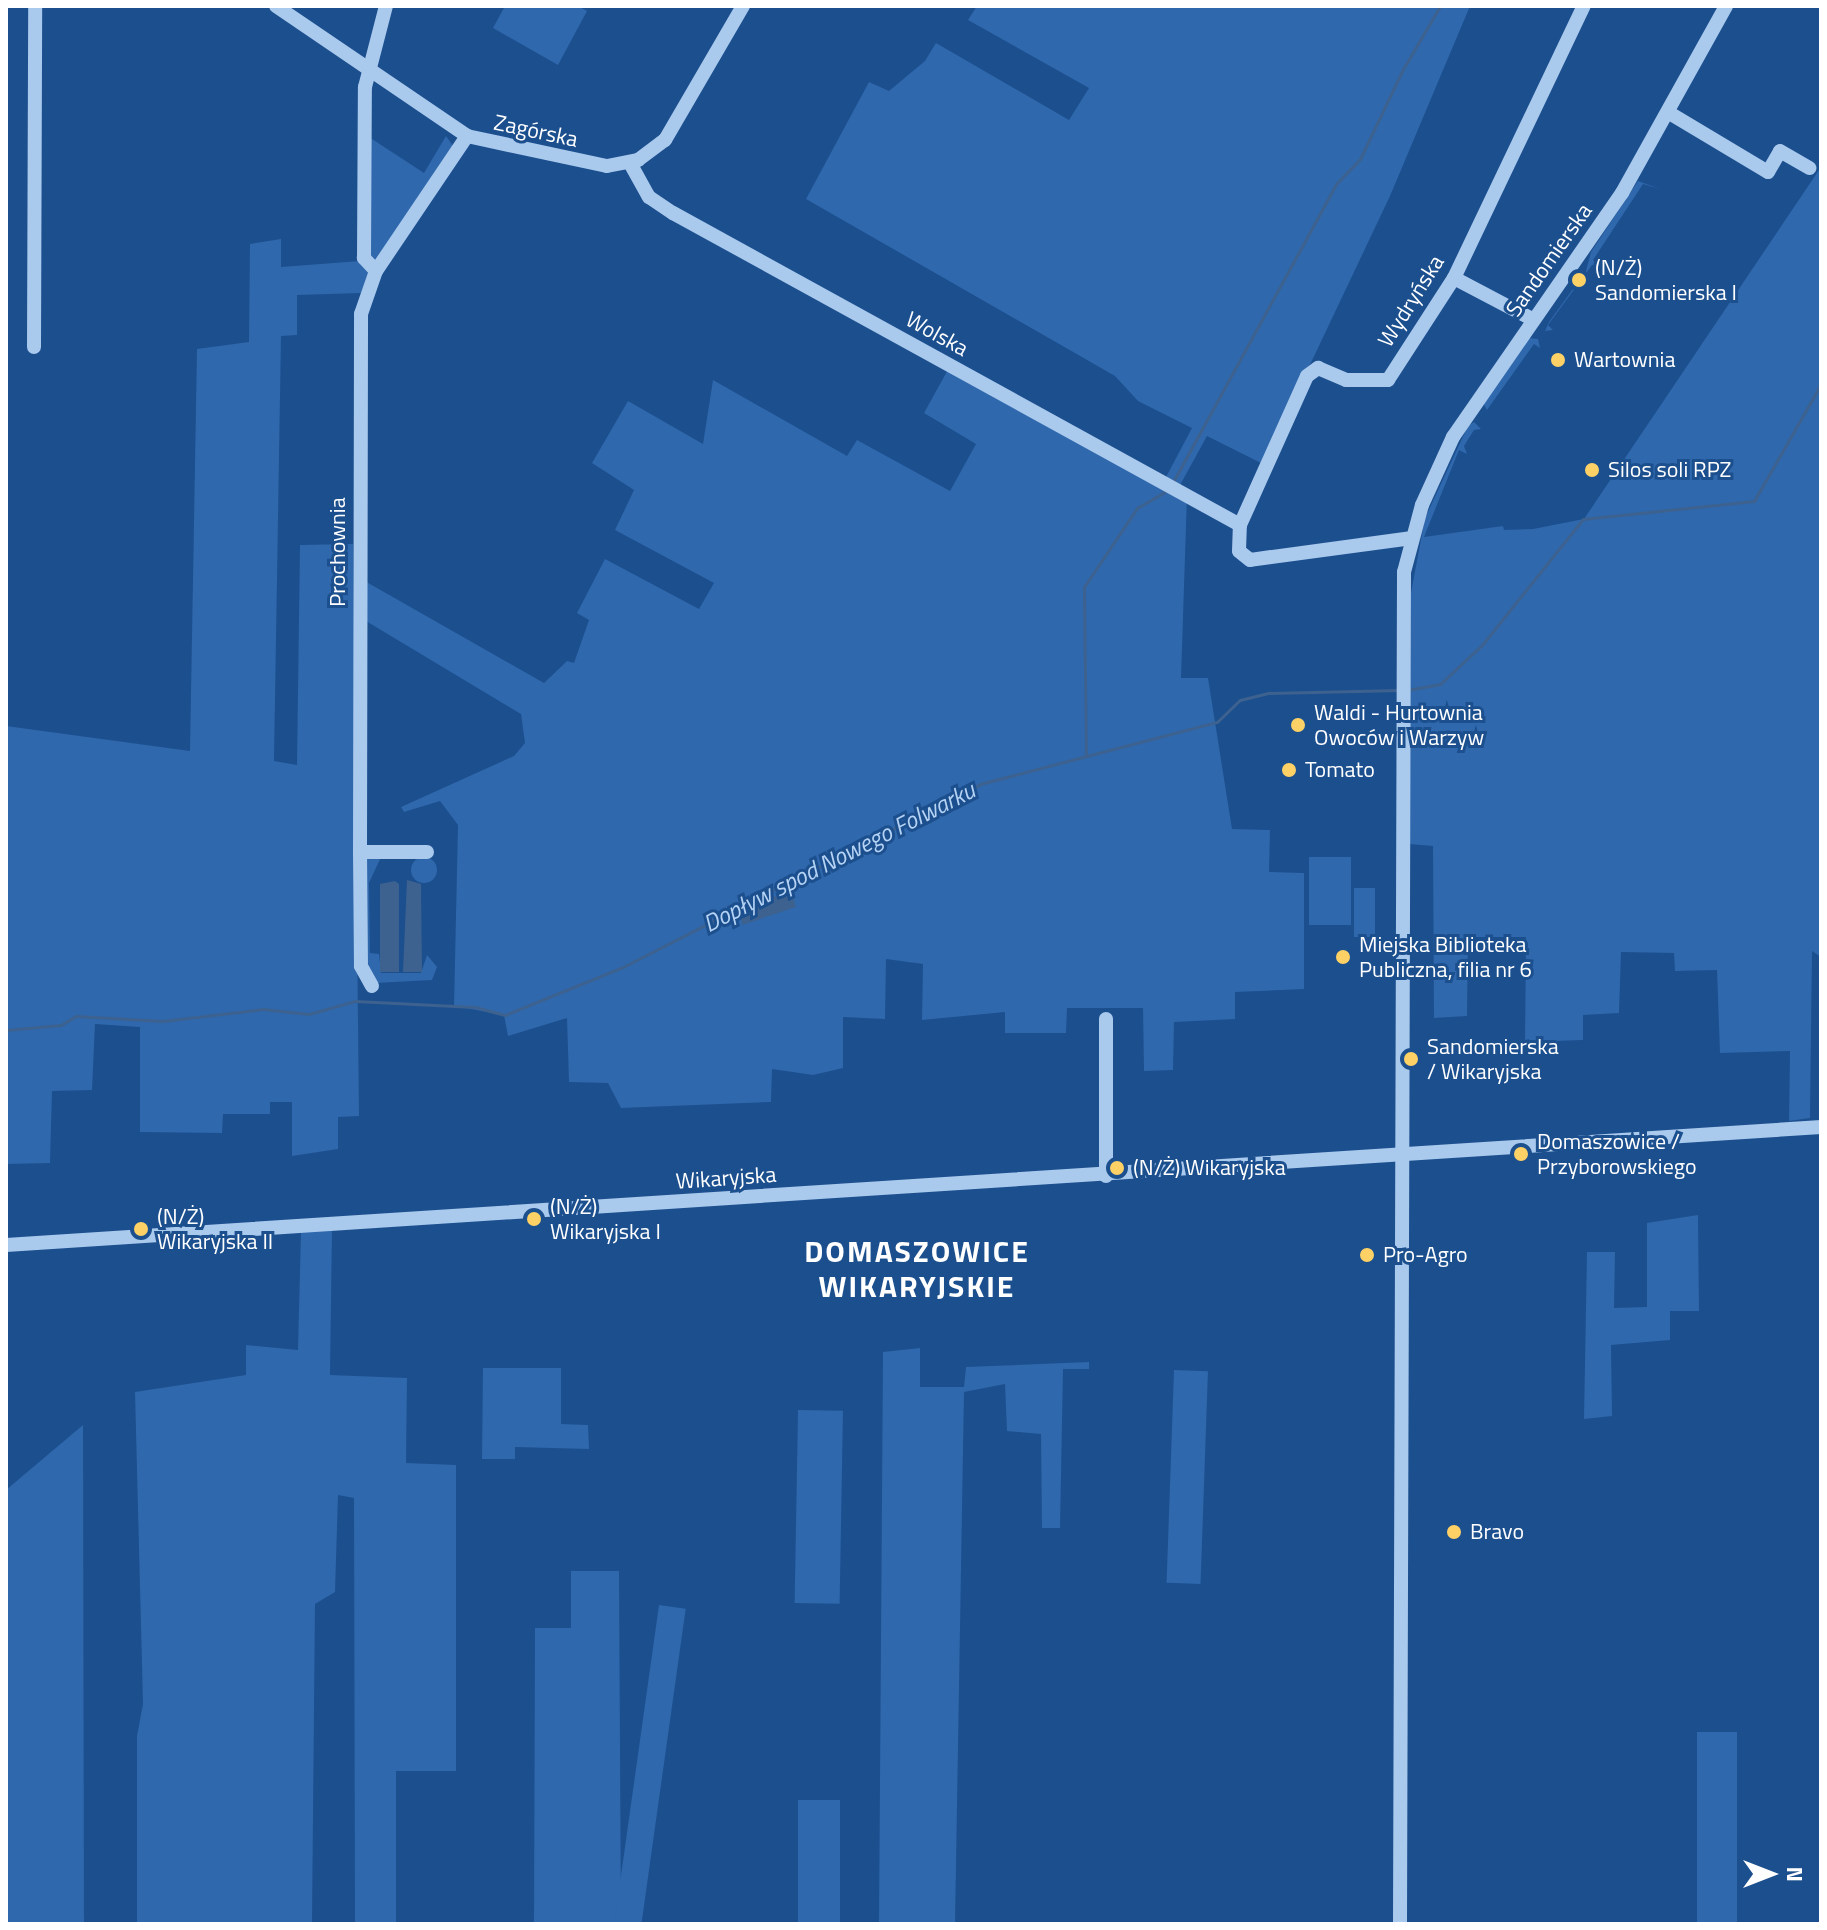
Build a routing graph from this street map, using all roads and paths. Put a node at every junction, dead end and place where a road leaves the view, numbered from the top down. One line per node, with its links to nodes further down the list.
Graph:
1 (35, 6): 15 (street)
2 (276, 6): 7 (street, Zagórska)
3 (386, 6): 7 (street)
4 (743, 6): 10 (street)
5 (1584, 6): 13 (street, Wydryńska)
6 (1726, 6): 8 (street, Sandomierska)
7 (369, 71): 9 (street, Zagórska); 12 (street)
8 (1671, 114): 11 (street); 14 (street, Sandomierska)
9 (467, 136): 10 (street, Zagórska); 12 (street, Prochownia)
10 (630, 163): 16 (street, Wolska)
11 (1810, 168)
12 (376, 271): 18 (street, Prochownia)
13 (1454, 278): 14 (street); 16 (street, Wydryńska)
14 (1534, 320): 17 (street, Sandomierska)
15 (34, 347)
16 (1240, 525): 17 (street)
17 (1412, 539): 23 (street, Sandomierska)
18 (360, 852): 19 (street); 20 (street, Prochownia)
19 (427, 852)
20 (372, 986)
21 (1106, 1019): 24 (street)
22 (1821, 1127): 23 (street, Wikaryjska)
23 (1401, 1156): 24 (street, Wikaryjska); 26 (street, Sandomierska)
24 (1106, 1176): 25 (street, Wikaryjska)
25 (6, 1245)
26 (1400, 1924)

